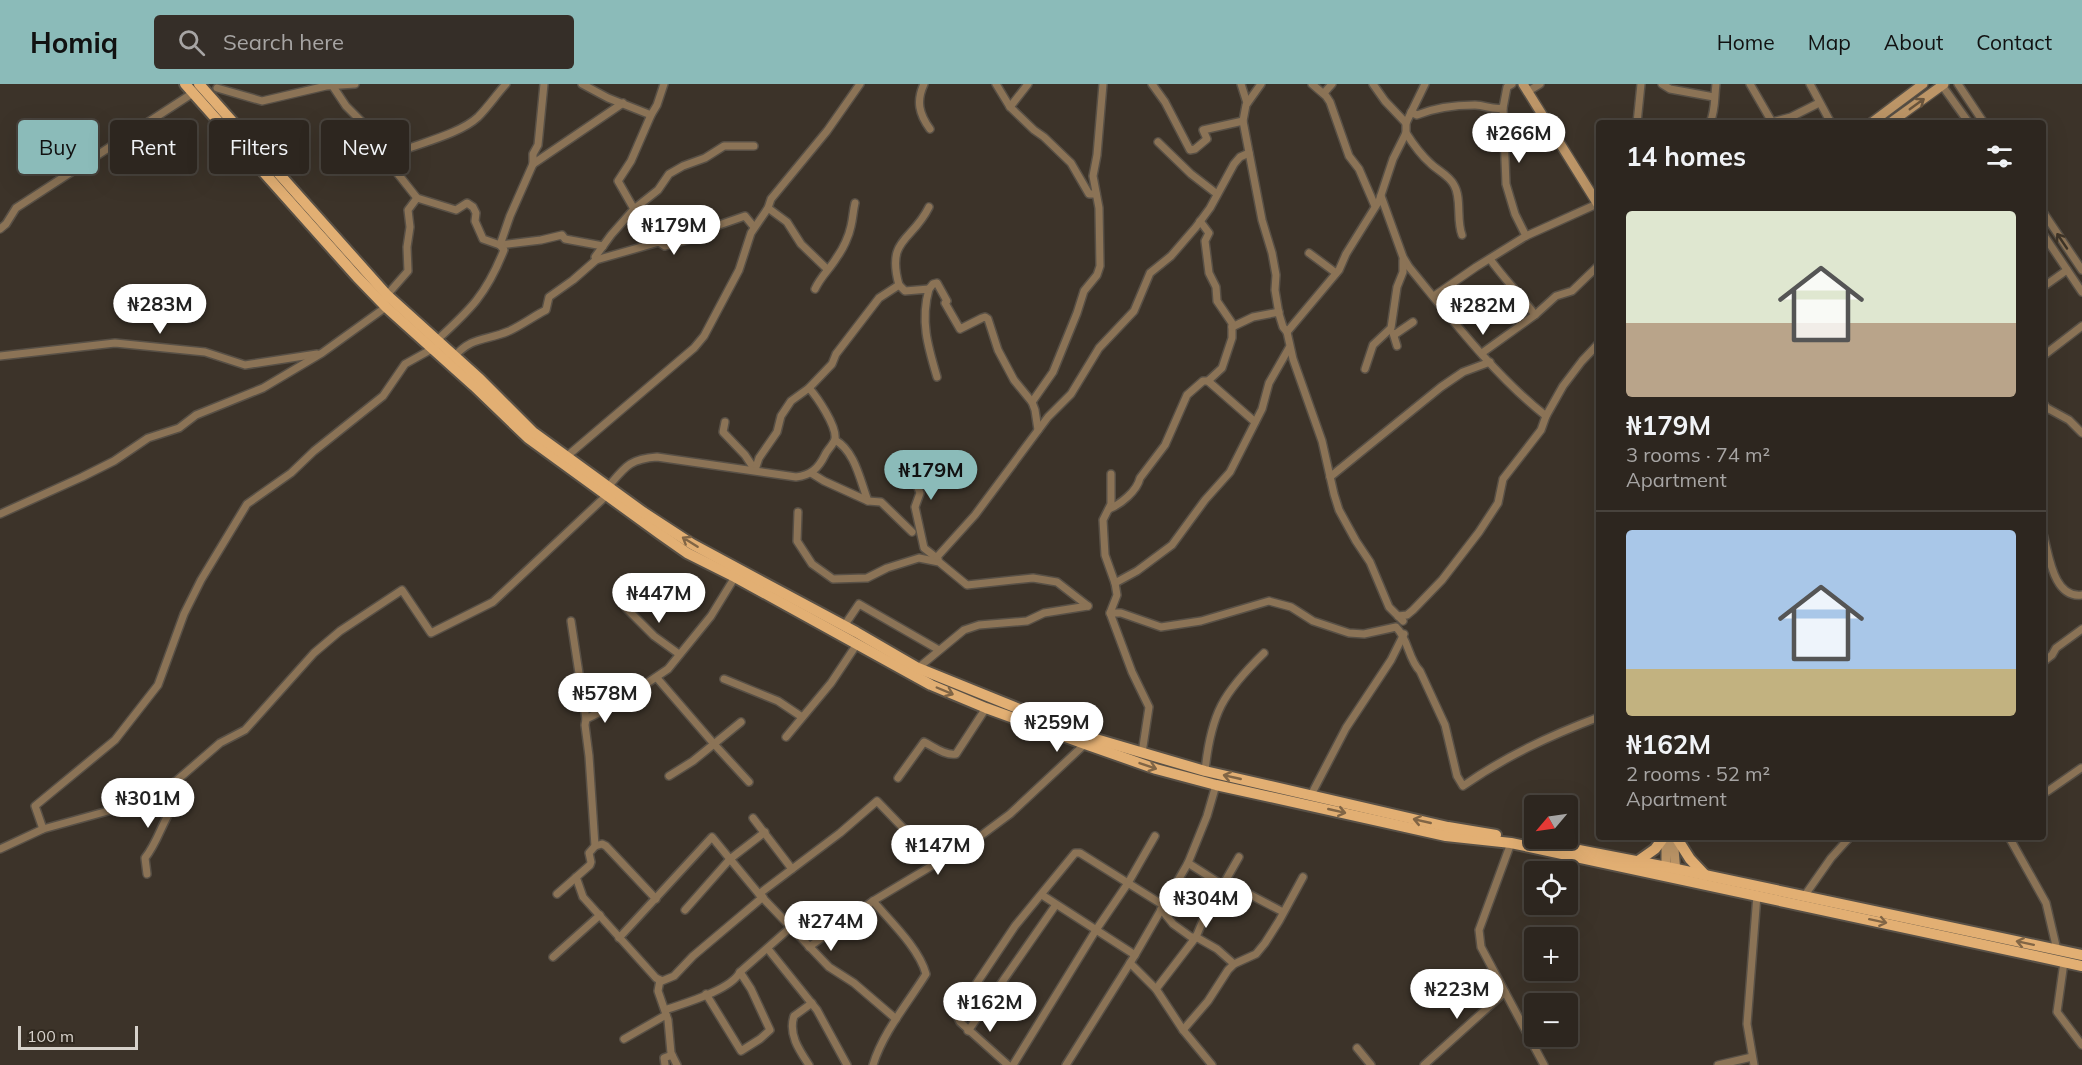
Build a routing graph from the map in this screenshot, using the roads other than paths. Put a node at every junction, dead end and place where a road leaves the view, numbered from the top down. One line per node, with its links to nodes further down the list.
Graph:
1 (185, 84): 31 (main road)
2 (355, 84): 29 (street)
3 (506, 84): 58 (street)
4 (544, 84): 60 (street)
5 (582, 84): 35 (street)
6 (664, 84): 41 (street)
7 (860, 84): 71 (street)
8 (924, 84): 54 (street)
9 (996, 84): 38 (street)
10 (1028, 84): 38 (street)
11 (1103, 84): 62 (street)
12 (1152, 84): 52 (street)
13 (1241, 84): 36 (street)
14 (1262, 84): 36 (street)
15 (1312, 84): 32 (street)
16 (1332, 84): 32 (street)
17 (1373, 84): 53 (street)
18 (1425, 84): 40 (street)
19 (1512, 84): 39 (street)
20 (1540, 84): 30 (street)
21 (1641, 84): 43 (street)
22 (1662, 84): 34 (street)
23 (1716, 84): 34 (street)
24 (1750, 84): 45 (street)
25 (1810, 84): 37 (street)
26 (1923, 84): 48 (main road)
27 (1942, 84): 49 (main road, one-way to 27); 50 (street)
28 (1958, 84): 51 (street)
29 (332, 85): 33 (street); 42 (street)
30 (1525, 88): 67 (main road)
31 (196, 89): 33 (main road); 76 (street)
32 (1324, 93): 68 (street)
33 (213, 94): 96 (main road); 98 (main road)
34 (1714, 97): 44 (street)
35 (623, 103): 41 (street); 60 (street)
36 (1247, 103): 52 (street)
37 (1819, 103): 46 (street); 47 (street)
38 (1010, 107): 62 (street)
39 (1503, 108): 40 (street); 78 (street)
40 (1411, 112): 53 (street)
41 (651, 115): 72 (street)
42 (360, 120)
43 (1637, 120)
44 (1711, 120)
45 (1771, 120)
46 (1780, 120)
47 (1829, 120)
48 (1875, 120)
49 (1894, 120)
50 (1968, 120)
51 (1982, 120)
52 (1243, 121): 59 (street)
53 (1406, 123): 55 (street)
54 (930, 129)
55 (1406, 133): 64 (street); 77 (street)
56 (1158, 142): 63 (street)
57 (754, 146): 72 (street)
58 (409, 148)
59 (1249, 153): 63 (street); 99 (street)
60 (533, 164): 80 (street)
61 (398, 174): 65 (street)
62 (1096, 194): 120 (street)
63 (1217, 194): 74 (street)
64 (1381, 196): 68 (street); 83 (street)
65 (417, 198): 80 (street); 96 (street)
66 (855, 202): 87 (street)
67 (1596, 202)
68 (1375, 206): 90 (street)
69 (1596, 206): 78 (street)
70 (929, 207): 91 (street)
71 (768, 208): 75 (street); 87 (street)
72 (634, 209): 81 (street)
73 (2046, 216): 89 (street, one-way to 73)
74 (1200, 221): 103 (street); 125 (street)
75 (754, 227): 85 (street); 129 (street)
76 (0, 229)
77 (1462, 235)
78 (1526, 236): 84 (street)
79 (2046, 240): 88 (street)
80 (500, 245): 81 (street); 106 (street)
81 (603, 246): 85 (street)
82 (1309, 253): 90 (street)
83 (1403, 257): 97 (street); 104 (street)
84 (1490, 259): 97 (street); 100 (street)
85 (596, 260): 114 (street)
86 (1596, 268): 100 (street)
87 (827, 269): 93 (street)
88 (2067, 270): 92 (street); 95 (street)
89 (2082, 270)
90 (1336, 273): 105 (street)
91 (899, 285): 94 (street); 119 (street)
92 (2046, 285)
93 (815, 289)
94 (929, 290): 117 (street); 120 (street)
95 (2082, 292)
96 (387, 295): 106 (main road)
97 (1434, 296): 111 (street)
98 (386, 307): 106 (main road); 110 (street)
99 (1279, 312): 103 (street); 105 (street)
100 (1534, 315): 111 (street)
101 (1413, 322): 104 (street)
102 (2082, 326): 112 (street)
103 (1232, 327): 118 (street)
104 (1393, 331): 107 (street); 116 (street)
105 (1287, 332): 109 (street)
106 (434, 345): 114 (main road); 134 (main road); 180 (street)
107 (1397, 346)
108 (1596, 346): 122 (street)
109 (1289, 348): 124 (street); 133 (street)
110 (322, 353): 113 (street); 138 (street)
111 (1482, 353): 115 (street)
112 (2046, 354)
113 (0, 356)
114 (454, 357): 129 (main road)
115 (1490, 362): 122 (street); 133 (street)
116 (1365, 369)
117 (937, 377)
118 (1208, 381): 124 (street); 136 (street)
119 (809, 388): 127 (street); 130 (street)
120 (1032, 402): 125 (street)
121 (2046, 407): 126 (street)
122 (1546, 416): 148 (street)
123 (725, 422): 130 (street)
124 (1255, 422): 144 (street)
125 (1038, 430): 142 (street)
126 (2082, 433)
127 (835, 440): 131 (street); 135 (street)
128 (906, 456): 142 (street)
129 (566, 457): 134 (main road)
130 (755, 470): 131 (street); 134 (street)
131 (811, 473): 135 (street)
132 (1111, 474): 136 (street)
133 (1330, 477): 148 (street)
134 (613, 496): 139 (main road); 174 (street)
135 (868, 501): 140 (street)
136 (1109, 509): 144 (street)
137 (798, 512): 142 (street)
138 (0, 514)
139 (641, 516): 143 (main road); 150 (main road, one-way to 139)
140 (912, 532)
141 (2046, 546): 145 (street)
142 (938, 559): 154 (street)
143 (735, 577): 153 (main road); 156 (street)
144 (1115, 583): 147 (street)
145 (2082, 595)
146 (626, 608): 156 (street)
147 (1110, 613): 152 (street); 169 (street)
148 (1403, 618): 152 (street)
149 (571, 621): 164 (street)
150 (844, 626): 154 (street); 158 (main road)
151 (2082, 629): 157 (street)
152 (1404, 635): 163 (street); 178 (street)
153 (857, 644): 161 (main road, one-way to 161); 162 (street)
154 (939, 650): 158 (street)
155 (1264, 653): 171 (street)
156 (679, 654): 159 (street)
157 (2046, 660)
158 (918, 668): 169 (main road)
159 (657, 678): 164 (street); 167 (street)
160 (724, 679): 162 (street)
161 (986, 708): 168 (main road); 173 (street)
162 (802, 717): 166 (street)
163 (1596, 718)
164 (586, 719): 190 (street)
165 (741, 722): 167 (street)
166 (786, 737)
167 (714, 744): 172 (street); 175 (street)
168 (1085, 744): 176 (main road, one-way to 176); 195 (street)
169 (1142, 753): 171 (main road)
170 (2081, 768): 177 (street)
171 (1204, 771): 178 (main road, one-way to 171)
172 (669, 776)
173 (898, 778)
174 (174, 782): 180 (street); 199 (street)
175 (749, 782)
176 (1216, 785): 189 (main road, one-way to 189); 196 (street)
177 (2046, 792)
178 (1311, 795): 194 (main road, one-way to 178)
179 (753, 818): 181 (street)
180 (43, 829): 191 (street)
181 (765, 832): 193 (street); 197 (street)
182 (1155, 836): 203 (street)
183 (1662, 840): 194 (main road)
184 (1666, 840): 198 (main road)
185 (1674, 840): 198 (main road)
186 (1676, 840): 200 (main road)
187 (1847, 840): 209 (street)
188 (2011, 840): 223 (street)
189 (1511, 843): 198 (main road); 234 (street)
190 (595, 846): 202 (street); 210 (street)
191 (0, 849)
192 (1239, 857): 204 (street)
193 (730, 860): 206 (street); 210 (street); 214 (street)
194 (1638, 861): 198 (main road)
195 (936, 862): 197 (street); 211 (street)
196 (1188, 863): 204 (street); 213 (street)
197 (792, 869): 206 (street)
198 (1671, 872): 200 (main road); 208 (main road)
199 (147, 874)
200 (1706, 875): 209 (main road)
201 (1303, 877): 215 (street)
202 (576, 878): 205 (street); 216 (street)
203 (1128, 883): 207 (street); 213 (street); 218 (street)
204 (1224, 886): 215 (street); 219 (street)
205 (557, 894)
206 (761, 895): 217 (street); 232 (street)
207 (1042, 895): 212 (street); 239 (street)
208 (1757, 895): 227 (main road, one-way to 227); 245 (street)
209 (1805, 895): 223 (main road, one-way to 209)
210 (656, 899): 220 (street)
211 (873, 901): 221 (street); 238 (street)
212 (1055, 906): 218 (street); 239 (street)
213 (1162, 907): 219 (street); 224 (street)
214 (685, 910)
215 (1283, 912): 229 (street)
216 (600, 915): 220 (street); 226 (street)
217 (791, 927): 221 (street); 222 (street)
218 (1096, 930): 224 (street); 252 (street)
219 (1196, 937): 229 (street); 233 (street)
220 (619, 938): 232 (street)
221 (809, 946): 238 (street)
222 (768, 949): 231 (street); 236 (street)
223 (2057, 950): 225 (main road)
224 (1135, 955): 228 (street)
225 (2082, 955)
226 (553, 957)
227 (2064, 962): 230 (main road); 242 (street)
228 (1130, 963): 233 (street); 253 (street)
229 (1234, 964): 240 (street)
230 (2082, 966)
231 (740, 972): 235 (street); 235 (street)
232 (660, 980): 237 (street)
233 (1156, 990): 240 (street)
234 (1505, 992): 256 (street); 257 (street)
235 (706, 994): 237 (street)
236 (812, 1003): 248 (street); 249 (street)
237 (666, 1013): 241 (street); 244 (street)
238 (896, 1019): 250 (street)
239 (968, 1030): 251 (street)
240 (1183, 1030): 254 (street)
241 (624, 1039)
242 (2082, 1045)
243 (1357, 1048): 255 (street)
244 (672, 1055): 246 (street); 247 (street)
245 (1753, 1061): 258 (street)
246 (665, 1065)
247 (678, 1065)
248 (809, 1065)
249 (847, 1065)
250 (873, 1065)
251 (1008, 1065)
252 (1013, 1065)
253 (1065, 1065)
254 (1212, 1065)
255 (1371, 1065)
256 (1424, 1065)
257 (1544, 1065)
258 (1718, 1065)

